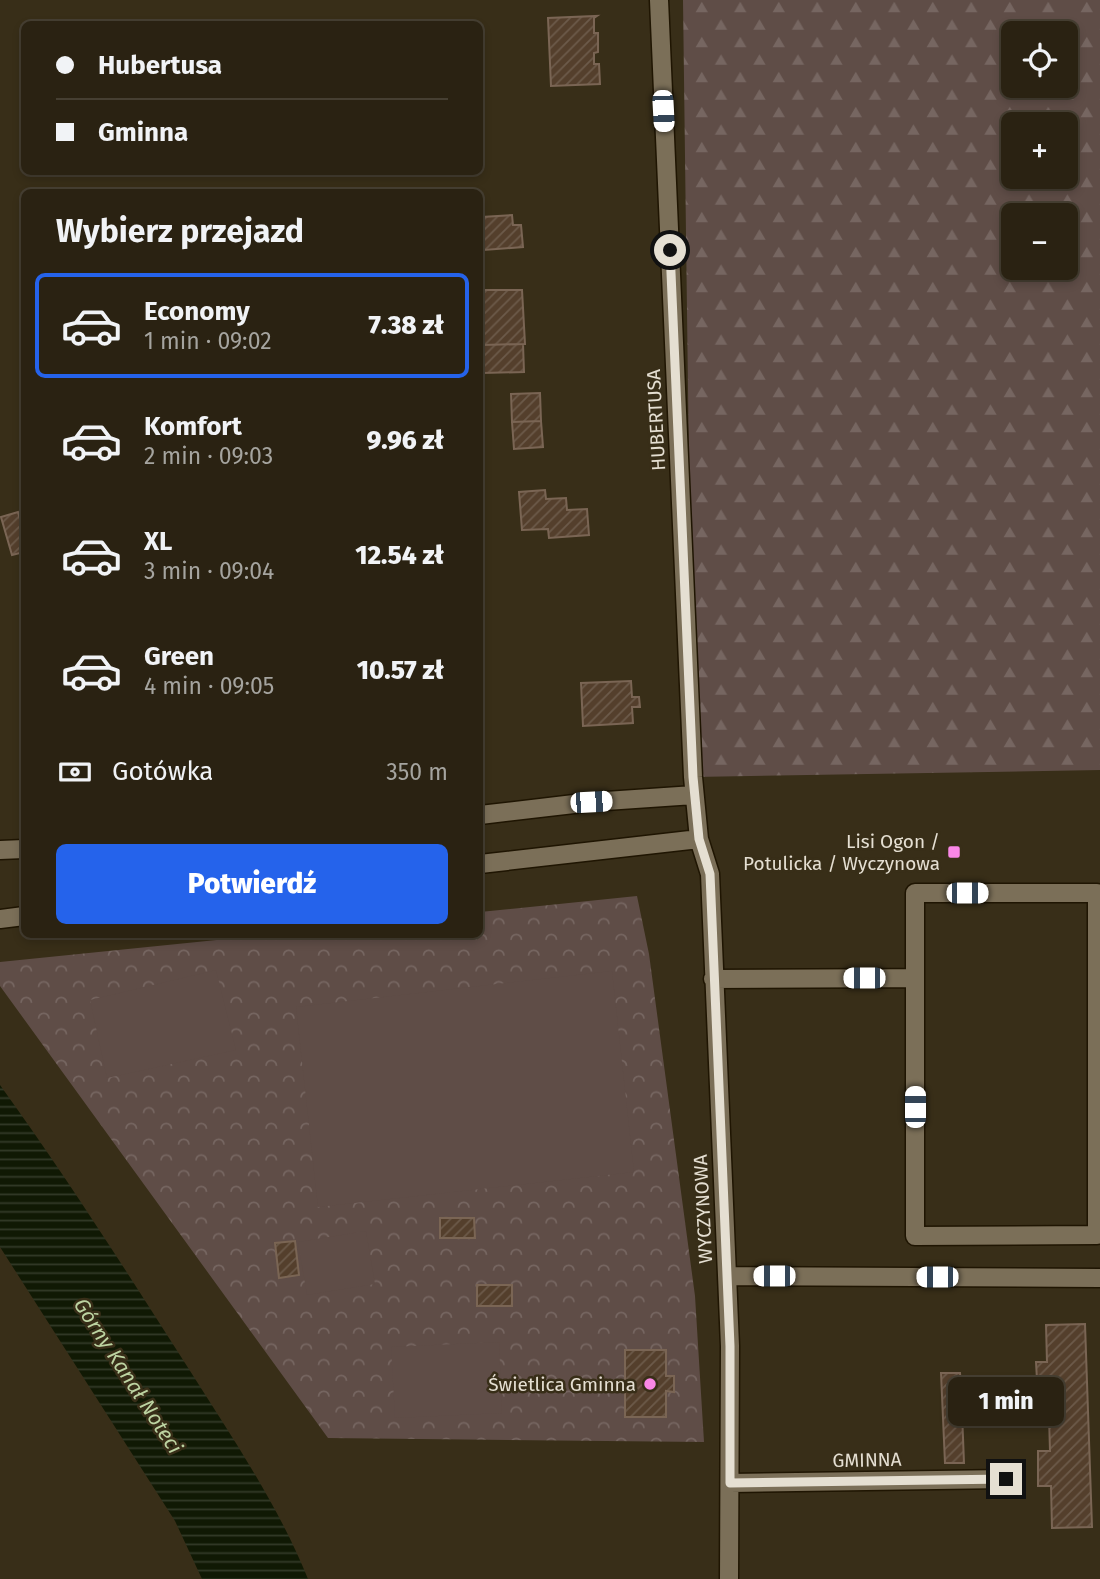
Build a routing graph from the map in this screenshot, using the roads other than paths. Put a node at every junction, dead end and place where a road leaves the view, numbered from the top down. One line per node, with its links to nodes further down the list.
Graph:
1 (659, 0): 2 (street, HUBERTUSA)
2 (694, 795): 3 (street); 4 (street, HUBERTUSA)
3 (483, 815)
4 (699, 839): 7 (street); 11 (street, WYCZYNOWA)
5 (21, 849): 6 (street)
6 (0, 850)
7 (483, 864)
8 (21, 916): 9 (street)
9 (0, 919)
10 (915, 978): 10 (street); 11 (street)
11 (713, 979): 12 (street, WYCZYNOWA)
12 (727, 1276): 13 (street); 15 (street, WYCZYNOWA)
13 (1100, 1278)
14 (1006, 1479): 15 (street, GMINNA)
15 (730, 1483): 16 (street, WYCZYNOWA)
16 (729, 1579)

